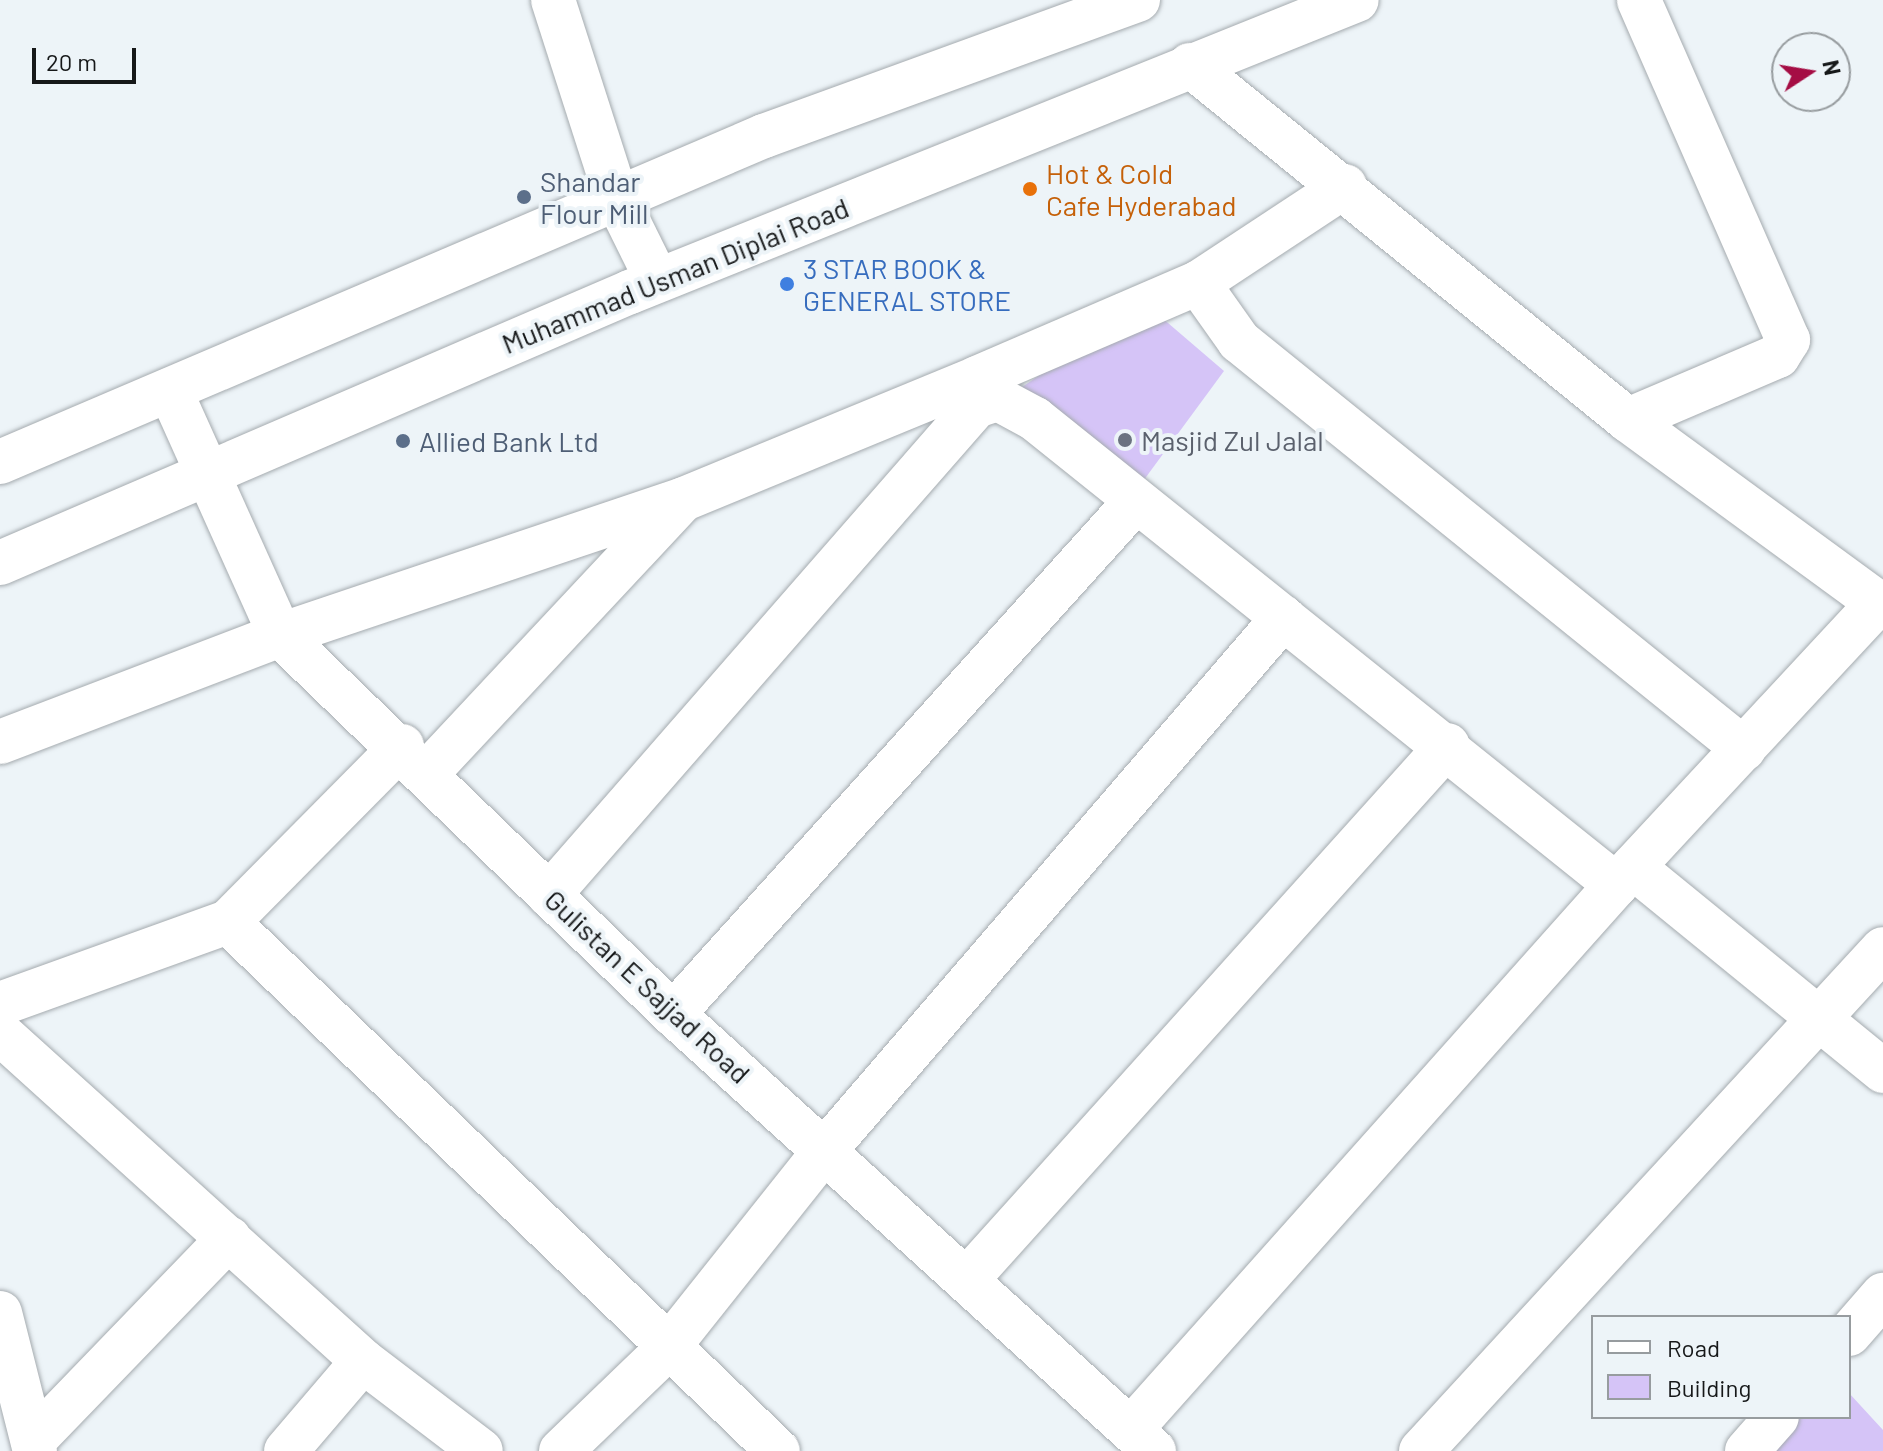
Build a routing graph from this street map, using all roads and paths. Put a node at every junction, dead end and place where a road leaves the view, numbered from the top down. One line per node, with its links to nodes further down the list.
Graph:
1 (553, 0): 7 (street)
2 (1138, 0): 7 (street)
3 (1357, 0): 5 (street, Muhammad Usman Diplai Road)
4 (1639, 0): 11 (street)
5 (1190, 65): 6 (street); 8 (street, Muhammad Usman Diplai Road)
6 (1345, 186): 9 (street); 11 (street)
7 (617, 199): 8 (street); 10 (street)
8 (657, 280): 13 (street, Muhammad Usman Diplai Road)
9 (1198, 283): 14 (street); 22 (street)
10 (170, 390): 12 (street); 13 (street, Gulistan E Sajjad Road)
11 (1628, 420): 17 (street)
12 (0, 462)
13 (204, 473): 16 (street, Muhammad Usman Diplai Road); 19 (street, Gulistan E Sajjad Road)
14 (684, 499): 19 (street); 23 (street)
15 (1134, 503): 18 (street); 25 (street); 29 (street)
16 (0, 563)
17 (1880, 604): 22 (street)
18 (1283, 618): 21 (street); 33 (street)
19 (280, 635): 20 (street); 23 (street, Gulistan E Sajjad Road)
20 (0, 742)
21 (1448, 745): 24 (street); 35 (street)
22 (1744, 749): 24 (street)
23 (414, 760): 25 (street, Gulistan E Sajjad Road); 26 (street)
24 (1625, 876): 30 (street); 42 (street)
25 (549, 895): 29 (street, Gulistan E Sajjad Road)
26 (228, 922): 28 (street); 39 (street)
27 (1883, 949): 30 (street)
28 (0, 1004)
29 (673, 1014): 33 (street, Gulistan E Sajjad Road)
30 (1822, 1020): 32 (street); 48 (street)
31 (0, 1033): 34 (street)
32 (1883, 1071)
33 (826, 1149): 35 (street, Gulistan E Sajjad Road); 39 (street)
34 (229, 1238): 40 (street); 43 (street)
35 (970, 1276): 42 (street, Gulistan E Sajjad Road)
36 (1883, 1295): 38 (street)
37 (0, 1313): 43 (street)
38 (1851, 1332)
39 (666, 1350): 46 (street); 47 (street)
40 (363, 1361): 44 (street); 45 (street)
41 (1775, 1419): 49 (street)
42 (1142, 1440)
43 (34, 1446)
44 (286, 1451)
45 (481, 1451)
46 (561, 1451)
47 (778, 1451)
48 (1421, 1451)
49 (1747, 1451)

